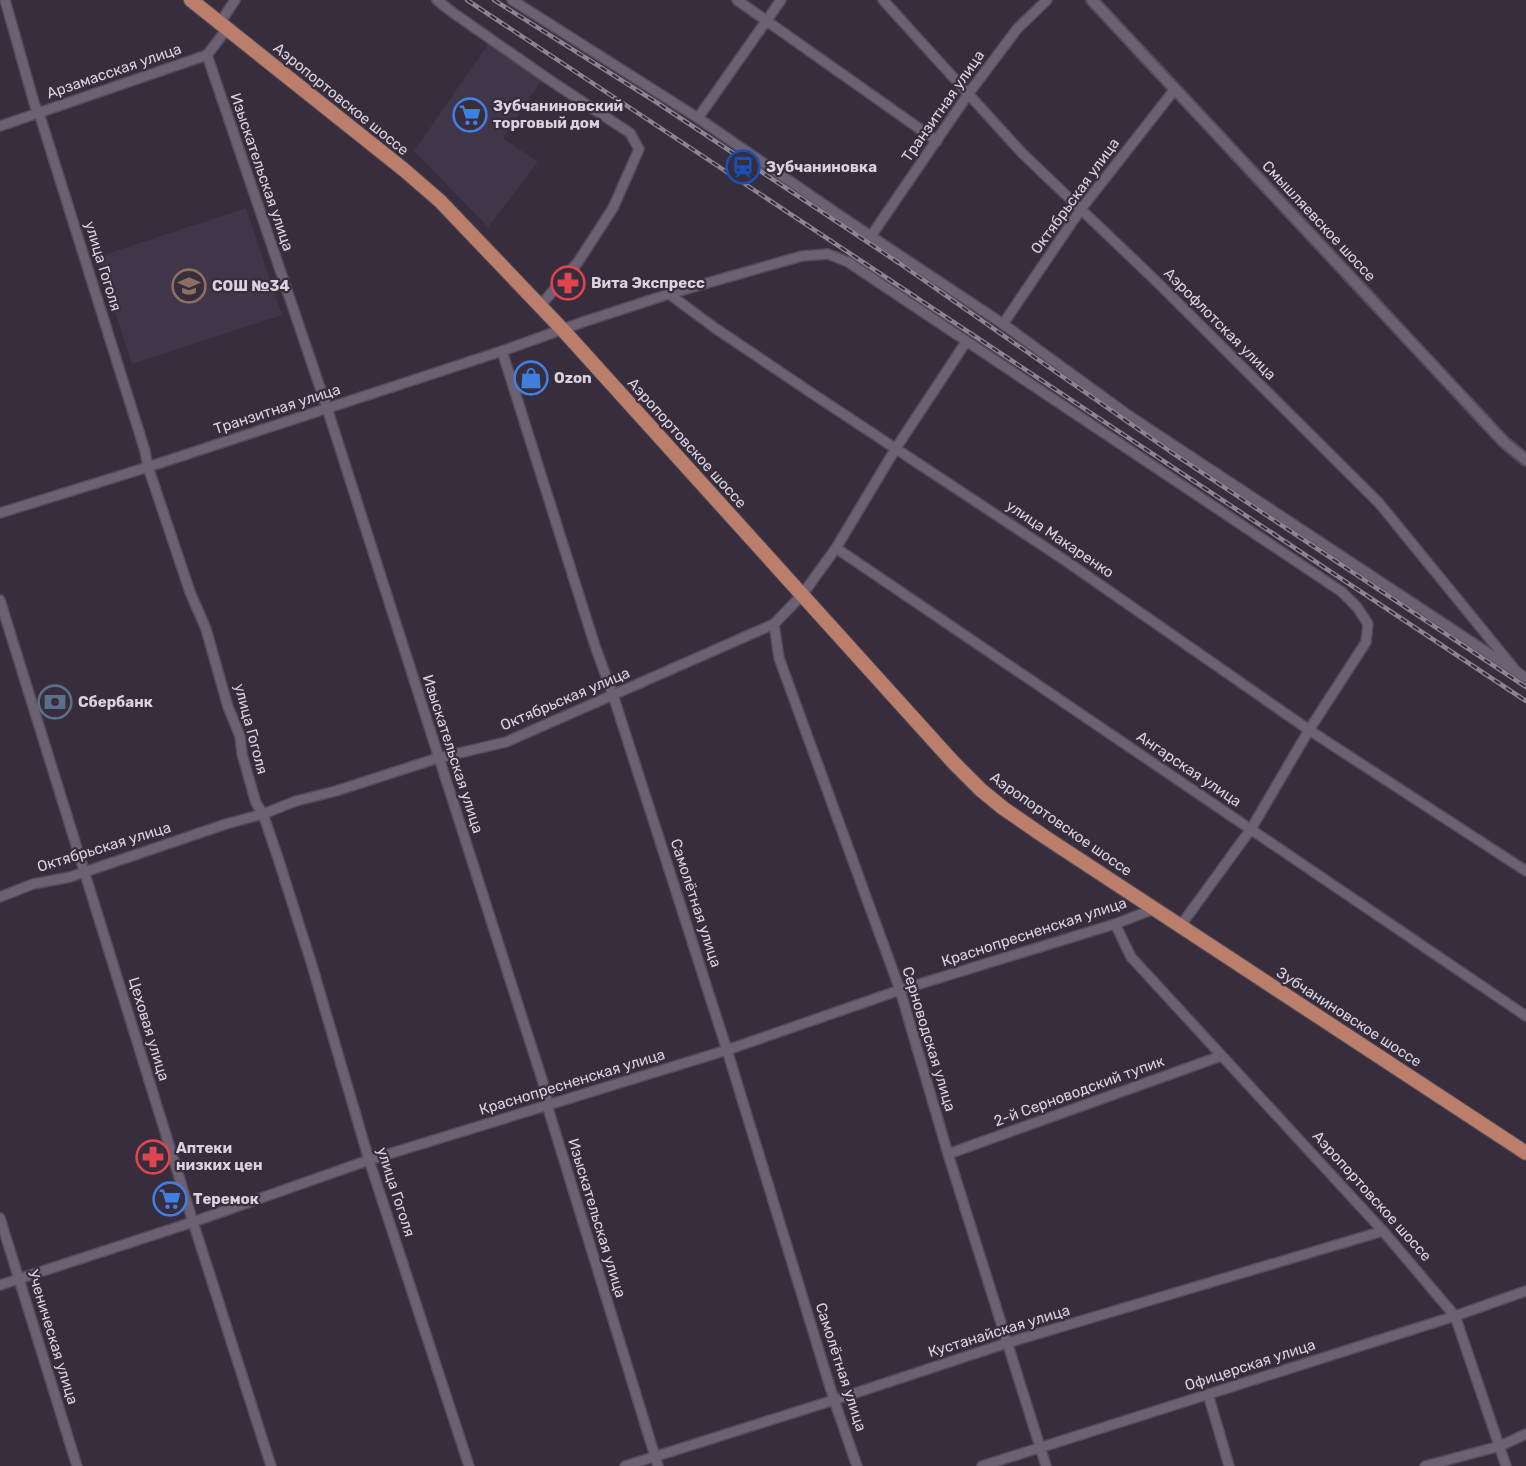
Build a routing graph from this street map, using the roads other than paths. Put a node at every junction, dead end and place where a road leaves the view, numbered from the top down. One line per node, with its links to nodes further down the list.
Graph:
1 (5, 0): 16 (street, улица Гоголя)
2 (191, 0): 12 (main road, Аэропортовское шоссе)
3 (235, 0): 12 (street)
4 (437, 0): 23 (street)
5 (512, 0): 17 (street)
6 (737, 0): 11 (street)
7 (781, 0): 11 (street)
8 (883, 0): 15 (street, Аэрофлотская улица)
9 (1047, 0): 15 (street, Транзитная улица)
10 (1092, 0): 14 (street, Смышляевское шоссе)
11 (767, 21): 17 (street); 19 (street)
12 (224, 26): 13 (street); 23 (main road, Аэропортовское шоссе)
13 (207, 55): 16 (street, Арзамасская улица); 28 (street, Изыскательская улица)
14 (1175, 89): 20 (street, Октябрьская улица); 30 (street, Смышляевское шоссе)
15 (969, 93): 19 (street, Транзитная улица); 20 (street, Аэрофлотская улица)
16 (39, 113): 18 (street, Арзамасская улица); 31 (street, улица Гоголя)
17 (698, 118): 21 (street)
18 (0, 126)
19 (937, 141): 21 (street, Транзитная улица)
20 (1081, 209): 24 (street, Октябрьская улица); 37 (street, Аэрофлотская улица)
21 (871, 236): 24 (street)
22 (669, 294): 25 (street); 26 (street); 29 (street, улица Макаренко)
23 (540, 306): 25 (main road, Аэропортовское шоссе)
24 (1004, 324): 37 (street)
25 (563, 330): 27 (street, Транзитная улица); 34 (main road, Аэропортовское шоссе)
26 (966, 342): 29 (street, Октябрьская улица); 40 (street)
27 (502, 351): 28 (street, Транзитная улица); 39 (street, Самолётная улица)
28 (327, 408): 31 (street, Транзитная улица); 41 (street, Изыскательская улица)
29 (896, 448): 33 (street, Октябрьская улица); 40 (street, улица Макаренко)
30 (1526, 460)
31 (148, 466): 32 (street, Транзитная улица); 42 (street, улица Гоголя)
32 (0, 513)
33 (836, 548): 34 (street, Октябрьская улица); 43 (street, Ангарская улица)
34 (802, 595): 36 (street, Октябрьская улица); 47 (main road, Аэропортовское шоссе)
35 (0, 600): 44 (street, Цеховая улица)
36 (774, 624): 39 (street, Октябрьская улица); 50 (street, Серноводская улица)
37 (1517, 672): 38 (street, Аэрофлотская улица)
38 (1526, 678)
39 (613, 695): 41 (street, Октябрьская улица); 52 (street, Самолётная улица)
40 (1309, 729): 43 (street); 45 (street, улица Макаренко)
41 (438, 758): 42 (street, Октябрьская улица); 54 (street, Изыскательская улица)
42 (263, 814): 44 (street, Октябрьская улица); 57 (street, улица Гоголя)
43 (1251, 829): 49 (street); 51 (street, Ангарская улица)
44 (84, 872): 46 (street, Октябрьская улица); 59 (street, Цеховая улица)
45 (1526, 872)
46 (0, 897)
47 (1154, 909): 48 (street, Краснопресненская улица); 49 (main road, Зубчаниновское шоссе)
48 (1115, 924): 50 (street, Краснопресненская улица); 53 (street, Аэропортовское шоссе)
49 (1181, 925): 55 (main road, Зубчаниновское шоссе)
50 (900, 990): 52 (street, Краснопресненская улица); 56 (street, Серноводская улица)
51 (1526, 1016)
52 (727, 1050): 54 (street, Краснопресненская улица); 67 (street, Самолётная улица)
53 (1221, 1056): 56 (street, 2-й Серноводский тупик); 60 (street, Аэропортовское шоссе)
54 (547, 1105): 57 (street, Краснопресненская улица); 71 (street, Изыскательская улица)
55 (1526, 1153)
56 (948, 1154): 65 (street, Серноводская улица)
57 (369, 1160): 59 (street, Краснопресненская улица); 74 (street, улица Гоголя)
58 (0, 1218): 61 (street, Ученическая улица)
59 (193, 1222): 61 (street, Краснопресненская улица); 73 (street, Цеховая улица)
60 (1383, 1231): 64 (street, Аэропортовское шоссе); 65 (street, Кустанайская улица)
61 (20, 1279): 62 (street, Краснопресненская улица); 72 (street, Ученическая улица)
62 (0, 1285)
63 (1526, 1292): 64 (street, Офицерская улица)
64 (1455, 1316): 66 (street, Офицерская улица); 69 (street, Аэропортовское шоссе)
65 (1007, 1342): 67 (street, Кустанайская улица); 70 (street, Серноводская улица)
66 (1208, 1394): 70 (street, Офицерская улица); 79 (street)
67 (834, 1400): 71 (street, Кустанайская улица); 76 (street, Самолётная улица)
68 (1526, 1434): 69 (street)
69 (1500, 1446): 80 (street); 81 (street, Аэропортовское шоссе)
70 (1040, 1449): 77 (street, Офицерская улица); 78 (street, Серноводская улица)
71 (656, 1461): 75 (street, Кустанайская улица)
72 (77, 1466)
73 (271, 1466)
74 (469, 1466)
75 (625, 1466)
76 (857, 1466)
77 (982, 1466)
78 (1046, 1466)
79 (1229, 1466)
80 (1425, 1466)
81 (1506, 1466)

